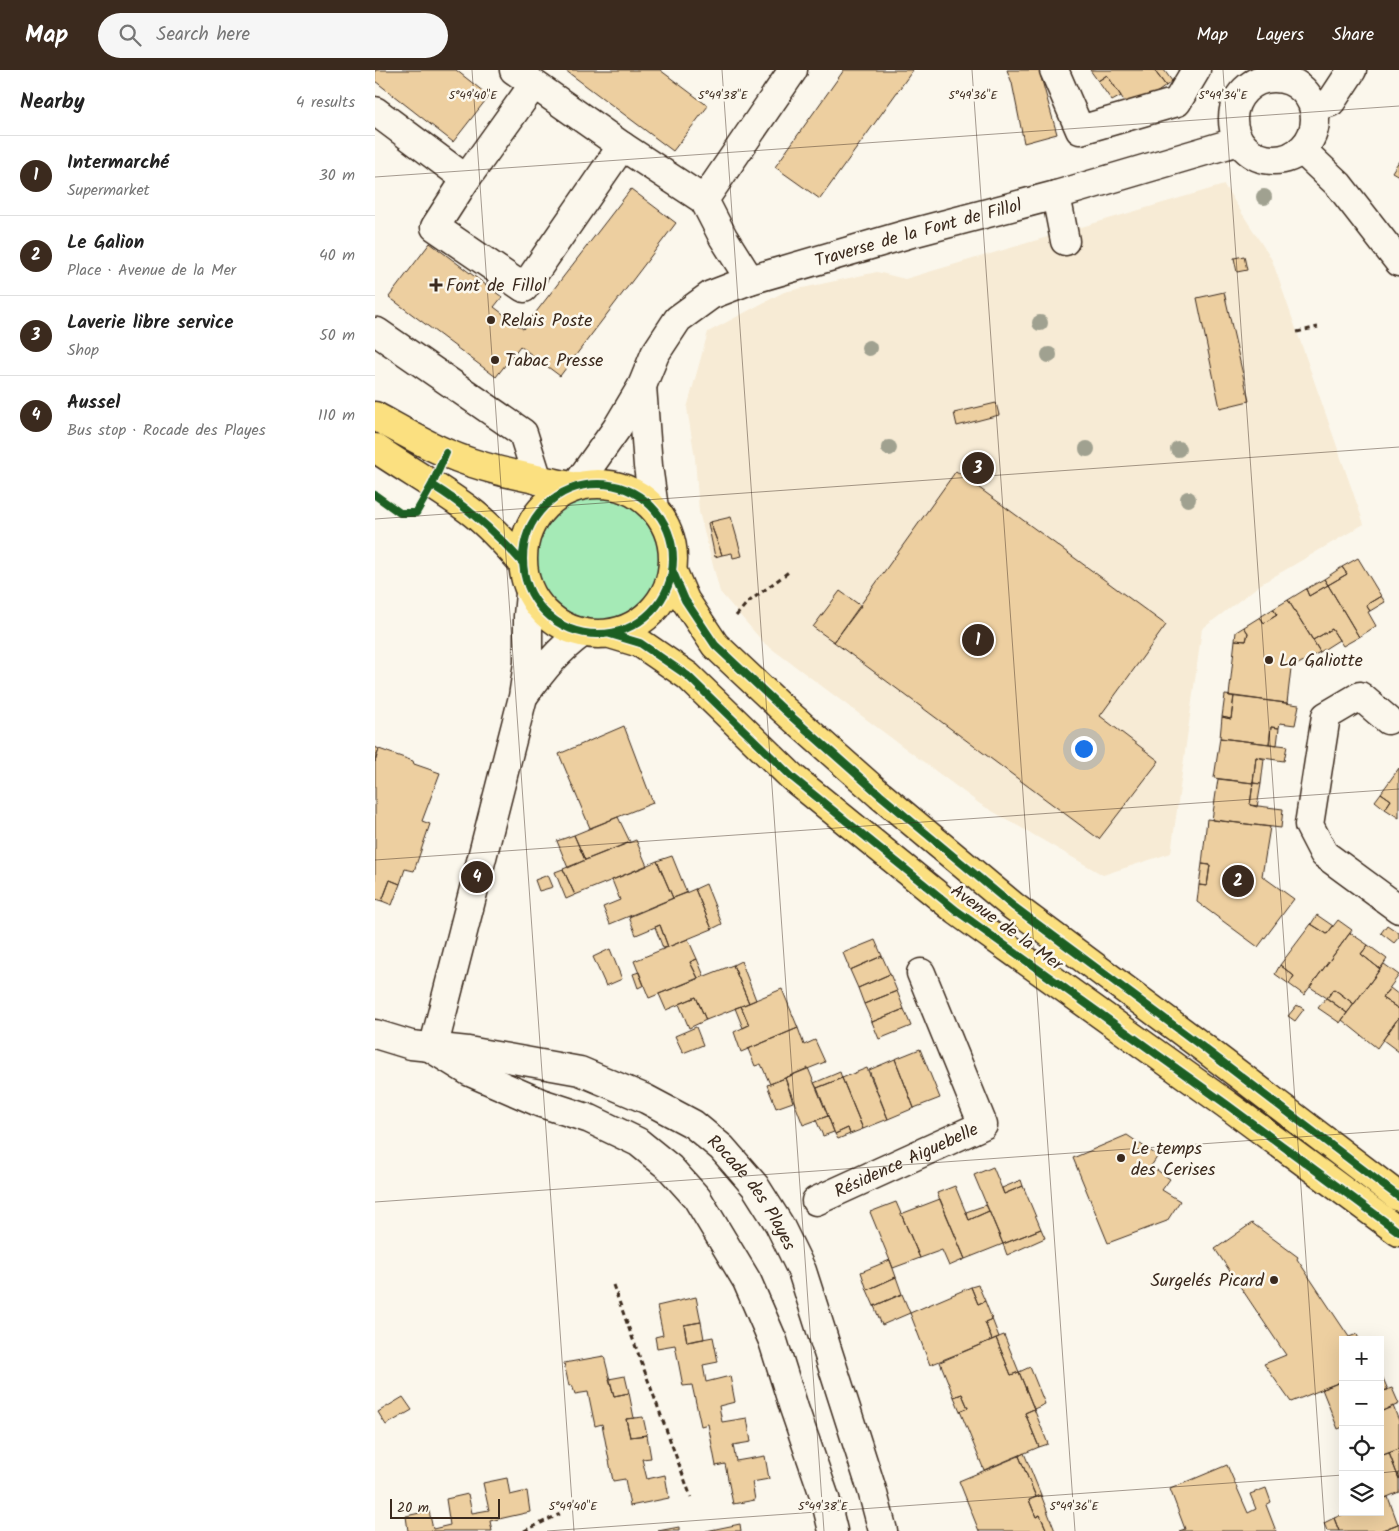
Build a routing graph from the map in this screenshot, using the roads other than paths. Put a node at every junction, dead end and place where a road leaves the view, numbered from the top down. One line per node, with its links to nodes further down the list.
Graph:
1 (793, 70): 14 (street)
2 (1054, 70): 3 (street)
3 (1196, 70)
4 (1352, 70): 7 (street)
5 (1268, 74): 7 (street); 9 (street)
6 (524, 77): 10 (street); 12 (street)
7 (1314, 108): 11 (street)
8 (375, 110): 12 (street)
9 (1239, 140): 11 (street); 13 (street, Traverse de la Font de Fillol)
10 (622, 146): 12 (street); 14 (street)
11 (1303, 150): 16 (street)
12 (466, 179)
13 (1056, 195): 15 (street); 17 (street, Traverse de la Font de Fillol)
14 (704, 200): 17 (street)
15 (1065, 240)
16 (1399, 262)
17 (750, 280): 19 (street, Traverse de la Font de Fillol)
18 (375, 333): 22 (street)
19 (642, 386): 23 (street, Traverse de la Font de Fillol); 24 (street, Traverse de la Font de Fillol)
20 (375, 416): 22 (main road)
21 (375, 448): 25 (main road)
22 (538, 480): 23 (main road)
23 (575, 487): 24 (main road); 25 (main road)
24 (654, 508): 26 (main road)
25 (522, 562): 27 (main road)
26 (673, 572): 29 (main road); 36 (main road, Avenue de la Mer)
27 (530, 593): 28 (main road); 30 (street)
28 (582, 633): 29 (main road); 30 (street)
29 (610, 634): 38 (main road, Avenue de la Mer)
30 (523, 697): 35 (street)
31 (1388, 720): 32 (street)
32 (1399, 909)
33 (921, 973): 37 (street, Résidence Aiguebelle)
34 (375, 1034): 35 (street, Rocade des Playes)
35 (433, 1049): 39 (street, Rocade des Playes); 40 (street, Rocade des Playes)
36 (1399, 1196)
37 (816, 1201)
38 (1399, 1232)
39 (833, 1531)
40 (883, 1531)

